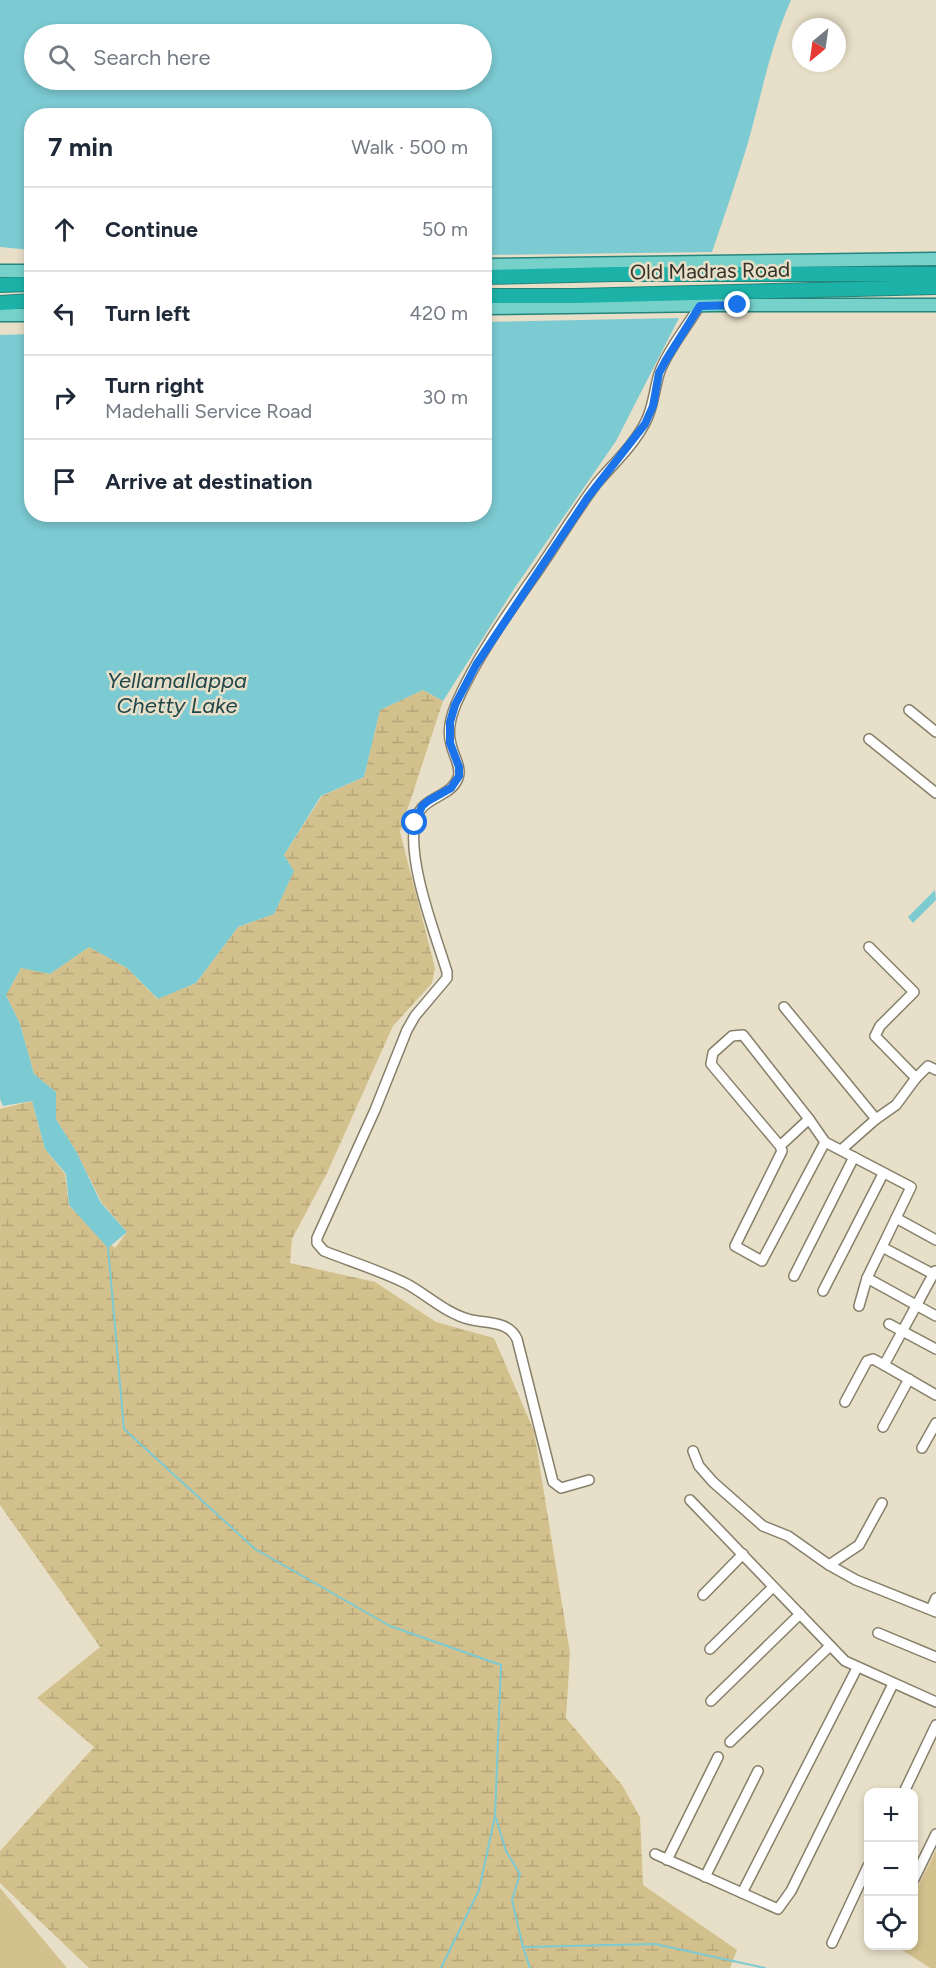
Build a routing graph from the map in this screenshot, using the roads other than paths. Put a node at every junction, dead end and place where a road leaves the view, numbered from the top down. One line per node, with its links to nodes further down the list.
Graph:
1 (936, 259): 3 (main road)
2 (492, 265): 3 (main road)
3 (626, 269): 6 (highway, Old Madras Road); 7 (highway, Old Madras Road)
4 (0, 271): 5 (main road)
5 (24, 271)
6 (936, 274)
7 (492, 277)
8 (24, 284): 9 (highway)
9 (0, 285)
10 (936, 287): 11 (highway, Old Madras Road)
11 (492, 296)
12 (24, 302): 13 (highway)
13 (0, 303)
14 (936, 305): 15 (main road)
15 (700, 306): 16 (main road); 55 (street)
16 (492, 308)
17 (0, 315): 18 (main road)
18 (24, 315)
19 (909, 710): 20 (street)
20 (936, 732)
21 (869, 739): 22 (street)
22 (936, 793)
23 (869, 947): 26 (street)
24 (784, 1007): 28 (street)
25 (936, 1070): 26 (street)
26 (916, 1078): 28 (street)
27 (809, 1119): 29 (street); 30 (street); 30 (street)
28 (876, 1119): 31 (street)
29 (825, 1142): 30 (street); 31 (street)
30 (780, 1146)
31 (841, 1150): 32 (street)
32 (854, 1157): 33 (street); 38 (street)
33 (883, 1174): 34 (street); 40 (street)
34 (896, 1218): 35 (street); 36 (street)
35 (936, 1240)
36 (882, 1247): 37 (street); 39 (street)
37 (935, 1271): 41 (street)
38 (794, 1276)
39 (867, 1278): 41 (street); 42 (street)
40 (823, 1291)
41 (916, 1305): 43 (street); 45 (street)
42 (859, 1306)
43 (936, 1316)
44 (889, 1324): 45 (street)
45 (902, 1332): 46 (street); 47 (street)
46 (936, 1349)
47 (885, 1365): 48 (street); 50 (street)
48 (909, 1380): 49 (street); 52 (street)
49 (936, 1395)
50 (845, 1402)
51 (936, 1423): 53 (street)
52 (883, 1427)
53 (922, 1448)
54 (693, 1451): 59 (street)
55 (589, 1480)
56 (690, 1500): 58 (street)
57 (882, 1503): 59 (street)
58 (743, 1554): 60 (street); 61 (street)
59 (830, 1565): 63 (street)
60 (773, 1587): 64 (street); 67 (street)
61 (703, 1595)
62 (936, 1598): 63 (street)
63 (933, 1611)
64 (801, 1614): 66 (street); 71 (street)
65 (878, 1633): 68 (street)
66 (830, 1646): 69 (street); 74 (street)
67 (710, 1649)
68 (936, 1657)
69 (857, 1668): 70 (street); 84 (street)
70 (893, 1684): 72 (street); 84 (street)
71 (711, 1701)
72 (936, 1702)
73 (936, 1725): 77 (street)
74 (730, 1742)
75 (718, 1758): 80 (street)
76 (758, 1771): 83 (street)
77 (906, 1788)
78 (936, 1834): 81 (street)
79 (655, 1854): 80 (street)
80 (667, 1860): 83 (street)
81 (918, 1871)
82 (864, 1875): 85 (street)
83 (705, 1877): 84 (street)
84 (742, 1893)
85 (832, 1943)

